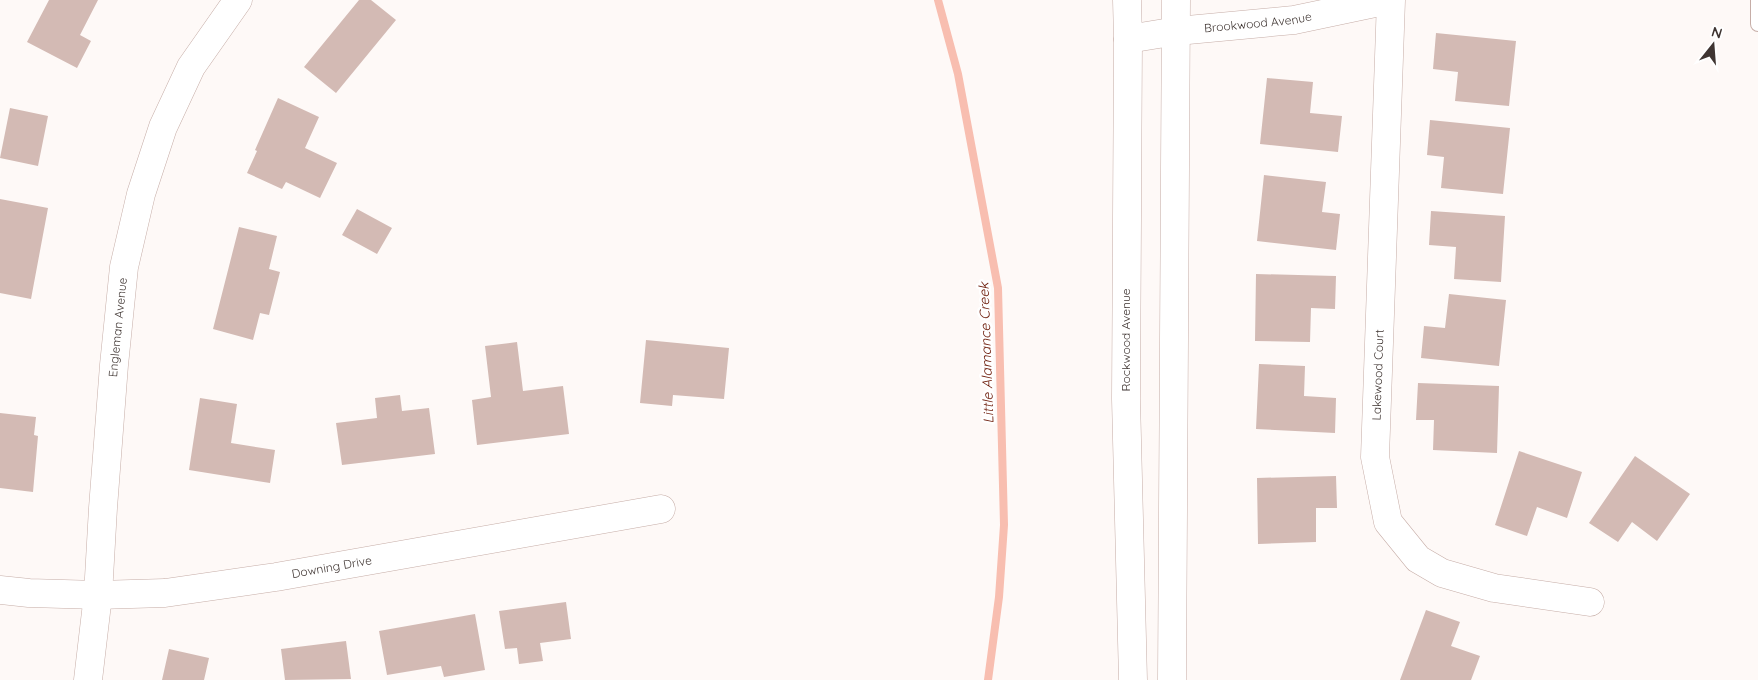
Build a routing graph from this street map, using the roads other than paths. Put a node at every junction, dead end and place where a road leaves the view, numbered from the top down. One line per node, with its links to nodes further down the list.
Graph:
1 (238, 0): 11 (street, Engleman Avenue)
2 (1127, 0): 8 (street, Rockwood Avenue)
3 (1176, 0): 7 (street)
4 (1390, 0): 7 (street, Brookwood Avenue); 12 (street, Lakewood Court)
5 (1758, 0): 6 (lane)
6 (1758, 24)
7 (1176, 31): 8 (street, Brookwood Avenue); 15 (street)
8 (1128, 39): 14 (street, Rockwood Avenue)
9 (661, 509): 11 (street, Downing Drive)
10 (0, 590): 11 (street, Downing Drive)
11 (98, 595): 13 (street, Engleman Avenue)
12 (1590, 602)
13 (88, 680)
14 (1133, 680)
15 (1172, 680)

